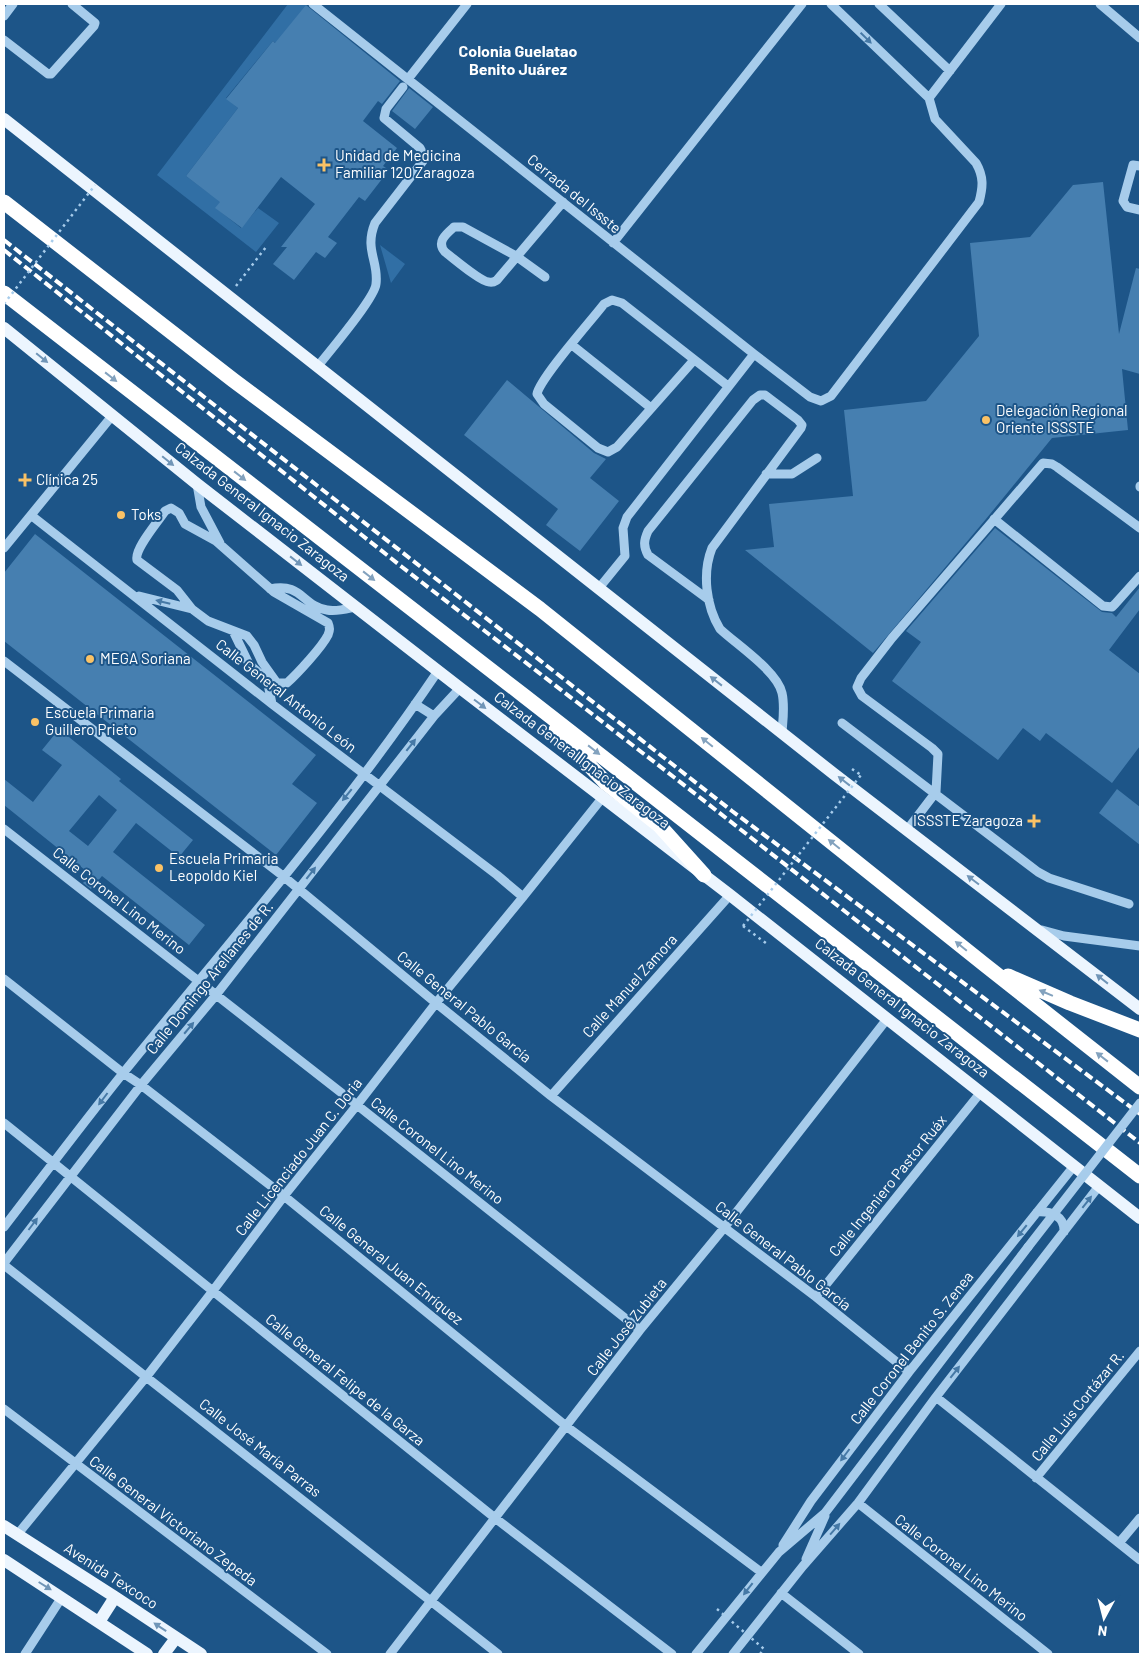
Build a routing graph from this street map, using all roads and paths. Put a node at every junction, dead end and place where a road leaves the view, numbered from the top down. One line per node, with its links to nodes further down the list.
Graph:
1 (13, 4): 10 (street)
2 (72, 4): 12 (street)
3 (313, 4): 14 (street, Cerrada del Issste)
4 (467, 4): 14 (street)
5 (802, 4): 23 (street)
6 (831, 4): 15 (street, one-way to 15)
7 (879, 4): 13 (street)
8 (1001, 4): 13 (street)
9 (1100, 4): 11 (street)
10 (4, 16)
11 (1140, 38)
12 (4, 40)
13 (950, 72): 15 (street)
14 (405, 83): 21 (street, Cerrada del Issste); 34 (street)
15 (929, 98): 32 (street, Cerrada del Issste)
16 (4, 118): 28 (main road)
17 (1140, 156): 18 (street)
18 (1137, 165): 22 (street)
19 (95, 185): 29 (path, bridge)
20 (4, 202): 79 (highway, one-way to 20)
21 (563, 202): 23 (street, Cerrada del Issste); 25 (street)
22 (1140, 210)
23 (613, 243): 32 (street, Cerrada del Issste)
24 (266, 248): 28 (path)
25 (516, 256): 25 (street); 26 (street)
26 (545, 277)
27 (4, 293): 57 (highway, Calzada General Ignacio Zaragoza, one-way to 57)
28 (228, 296): 34 (main road)
29 (4, 304)
30 (4, 328): 37 (main road, Calzada General Ignacio Zaragoza, one-way to 37)
31 (572, 345): 33 (street); 36 (street); 36 (street)
32 (754, 354): 35 (street)
33 (694, 360): 35 (street); 36 (street)
34 (318, 366): 47 (main road)
35 (728, 386): 47 (street)
36 (651, 408)
37 (112, 416): 40 (main road, Calzada General Ignacio Zaragoza, one-way to 40); 41 (street)
38 (817, 458): 39 (street)
39 (766, 474): 50 (street); 50 (street)
40 (197, 484): 44 (street); 51 (main road, Calzada General Ignacio Zaragoza, one-way to 51)
41 (32, 516): 45 (street); 49 (street, Calle General Antonio León)
42 (994, 519): 43 (street); 46 (street); 66 (street)
43 (1140, 528)
44 (221, 545): 48 (street); 52 (street)
45 (4, 548)
46 (1140, 576)
47 (599, 588): 62 (main road, one-way to 47)
48 (270, 589): 51 (street); 53 (street)
49 (134, 595): 52 (street, one-way to 49); 58 (street, Calle General Antonio León)
50 (709, 600): 62 (street)
51 (355, 607): 55 (main road, Calzada General Ignacio Zaragoza)
52 (192, 609): 53 (street)
53 (234, 633): 58 (street)
54 (4, 661): 71 (street, Calle General Pablo García)
55 (438, 671): 56 (main road, Calzada General Ignacio Zaragoza); 59 (street, Calle Domingo Arellanes de R.)
56 (460, 688): 60 (street, Calle Domingo Arellanes de R.); 67 (main road, Calzada General Ignacio Zaragoza, one-way to 67)
57 (523, 695): 70 (highway); 98 (highway, Calzada General Ignacio Zaragoza, one-way to 98)
58 (272, 704): 63 (street, Calle General Antonio León)
59 (416, 704): 60 (street); 63 (street, Calle Domingo Arellanes de R.)
60 (434, 716): 65 (street, Calle Domingo Arellanes de R., one-way to 60)
61 (842, 723): 66 (street)
62 (782, 732): 69 (main road, one-way to 62)
63 (365, 774): 65 (street, Calle General Antonio León); 71 (street, Calle Domingo Arellanes de R., one-way to 71)
64 (860, 775): 77 (path, bridge)
65 (380, 785): 72 (street, Calle Domingo Arellanes de R., one-way to 65); 74 (street, Calle General Antonio León)
66 (936, 792): 69 (street); 75 (street)
67 (603, 797): 70 (main road, Calzada General Ignacio Zaragoza); 74 (street, Calle Licenciado Juan C. Doria)
68 (4, 828): 81 (street, Calle Coronel Lino Merino)
69 (907, 830): 76 (main road, one-way to 69)
70 (704, 875): 73 (main road, Calzada General Ignacio Zaragoza)
71 (283, 876): 72 (street, Calle General Pablo García); 81 (street, Calle Domingo Arellanes de R.)
72 (298, 889): 82 (street, Calle Domingo Arellanes de R.); 83 (street, Calle General Pablo García)
73 (730, 895): 85 (main road, Calzada General Ignacio Zaragoza); 91 (street, Calle Manuel Zamora)
74 (523, 898): 83 (street, Calle Licenciado Juan C. Doria)
75 (1129, 904)
76 (1032, 925): 78 (street); 84 (main road, one-way to 76)
77 (767, 944)
78 (1140, 946)
79 (984, 965): 86 (highway, one-way to 79); 89 (highway, one-way to 79)
80 (4, 979): 87 (street, Calle General Juan Enríquez)
81 (199, 980): 82 (street, Calle Coronel Lino Merino); 87 (street, Calle Domingo Arellanes de R.)
82 (216, 995): 88 (street, Calle Domingo Arellanes de R., one-way to 82); 93 (street, Calle Coronel Lino Merino)
83 (436, 1003): 91 (street, Calle General Pablo García); 93 (street, Calle Licenciado Juan C. Doria)
84 (1140, 1009)
85 (888, 1019): 90 (main road, Calzada General Ignacio Zaragoza); 104 (street, Calle José Zubieta)
86 (1140, 1030)
87 (123, 1073): 88 (street, Calle General Juan Enríquez); 95 (street, Calle Domingo Arellanes de R., one-way to 95)
88 (141, 1086): 97 (street, Calle Domingo Arellanes de R.); 100 (street, Calle General Juan Enríquez)
89 (1140, 1087)
90 (981, 1092): 96 (main road, Calzada General Ignacio Zaragoza); 108 (street, Calle Ingeniero Pastor Ruáx)
91 (551, 1096): 104 (street, Calle General Pablo García)
92 (1140, 1103): 119 (street, Calle Coronel Benito S. Zenea, bridge)
93 (357, 1105): 100 (street, Calle Licenciado Juan C. Doria); 109 (street, Calle Coronel Lino Merino)
94 (4, 1123): 95 (street, Calle General Felipe de la Garza)
95 (55, 1163): 97 (street, Calle General Felipe de la Garza); 103 (street, Calle Domingo Arellanes de R.)
96 (1074, 1166): 99 (main road, Calzada General Ignacio Zaragoza); 101 (street, Calle Coronel Benito S. Zenea)
97 (70, 1176): 106 (street, Calle Domingo Arellanes de R., one-way to 97); 107 (street, Calle General Felipe de la Garza)
98 (1140, 1176)
99 (1099, 1186): 102 (main road, Calzada General Ignacio Zaragoza); 105 (street, Calle Coronel Benito S. Zenea, one-way to 99)
100 (284, 1196): 107 (street, Calle Licenciado Juan C. Doria); 115 (street, Calle General Juan Enríquez)
101 (1037, 1212): 105 (street); 111 (street, Calle Coronel Benito S. Zenea, one-way to 111)
102 (1140, 1218)
103 (4, 1227)
104 (724, 1228): 108 (street, Calle General Pablo García); 109 (street, Calle José Zubieta)
105 (1064, 1232): 113 (street, Calle Coronel Benito S. Zenea, one-way to 105)
106 (4, 1264): 112 (street, Calle José María Parras)
107 (212, 1292): 112 (street, Calle Licenciado Juan C. Doria); 120 (street, Calle General Felipe de la Garza)
108 (816, 1297): 111 (street, Calle General Pablo García)
109 (640, 1330): 115 (street, Calle José Zubieta)
110 (1140, 1351): 117 (street, Calle Luis Cortázar R.)
111 (909, 1372): 125 (street, Calle Coronel Benito S. Zenea, one-way to 125)
112 (147, 1376): 116 (street, Calle Licenciado Juan C. Doria); 133 (street, Calle José María Parras)
113 (936, 1397): 117 (street); 118 (street, Calle Coronel Benito S. Zenea)
114 (4, 1409): 116 (street, Calle General Victoriano Zepeda)
115 (566, 1426): 120 (street, Calle José Zubieta); 129 (street, Calle General Juan Enríquez)
116 (76, 1465): 123 (street, Calle Licenciado Juan C. Doria); 141 (street, Calle General Victoriano Zepeda)
117 (1036, 1478): 124 (street)
118 (858, 1503): 128 (street, Calle Coronel Benito S. Zenea, one-way to 118); 149 (street, Calle Coronel Lino Merino)
119 (826, 1513): 125 (street, Calle Coronel Benito S. Zenea); 128 (street, Calle Coronel Benito S. Zenea)
120 (496, 1518): 133 (street, Calle José Zubieta); 144 (street, Calle General Felipe de la Garza)
121 (1140, 1518): 124 (street)
122 (4, 1526): 123 (main road, Avenida Texcoco)
123 (18, 1535): 132 (main road, Avenida Texcoco)
124 (1119, 1543): 127 (street)
125 (779, 1552): 129 (street, Calle Coronel Benito S. Zenea)
126 (4, 1560): 131 (main road, one-way to 131)
127 (1140, 1560)
128 (803, 1566): 130 (street, Calle Coronel Benito S. Zenea)
129 (761, 1572): 145 (street, Calle Coronel Benito S. Zenea, one-way to 145)
130 (781, 1593): 146 (street, Calle Coronel Benito S. Zenea); 148 (street)
131 (62, 1597): 135 (main road); 137 (street)
132 (115, 1597): 135 (main road); 136 (main road, Avenida Texcoco, one-way to 132)
133 (431, 1600): 142 (street, Calle José Zubieta); 143 (street, Calle José María Parras)
134 (717, 1609): 147 (path, bridge)
135 (99, 1622): 138 (main road)
136 (176, 1638): 139 (main road); 140 (main road, Avenida Texcoco)
137 (25, 1654)
138 (147, 1654)
139 (164, 1654)
140 (201, 1654)
141 (327, 1654)
142 (390, 1654)
143 (498, 1654)
144 (672, 1654)
145 (696, 1654)
146 (733, 1654)
147 (760, 1654)
148 (859, 1654)
149 (1048, 1654)

